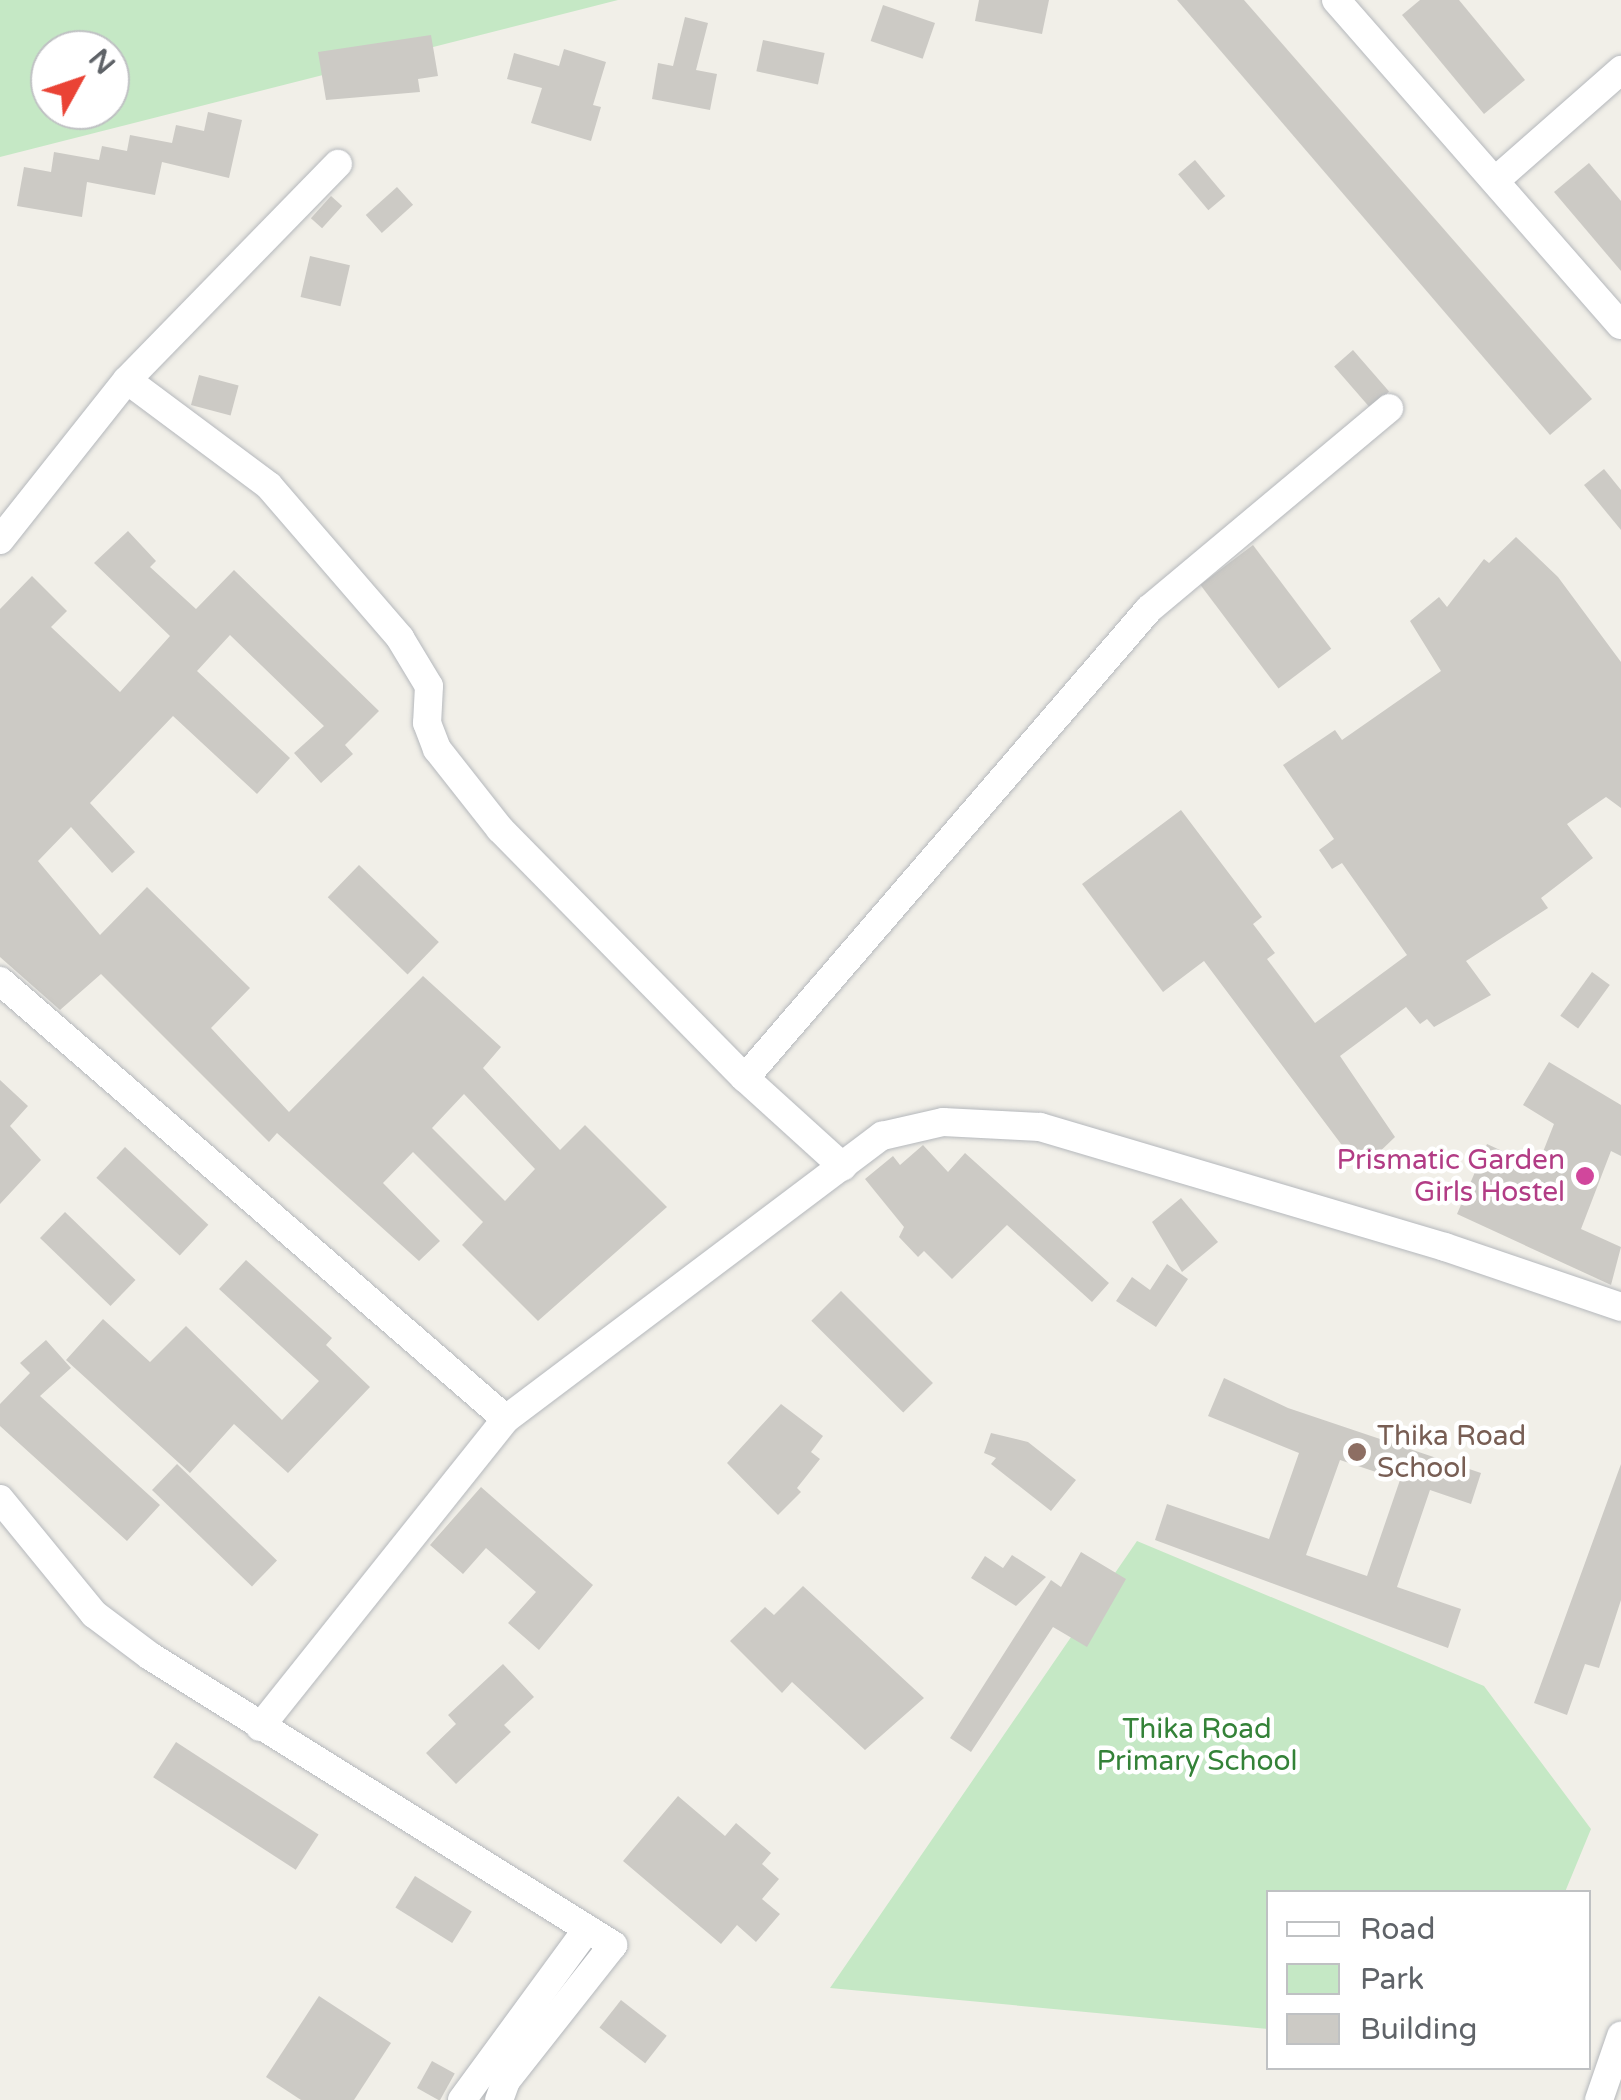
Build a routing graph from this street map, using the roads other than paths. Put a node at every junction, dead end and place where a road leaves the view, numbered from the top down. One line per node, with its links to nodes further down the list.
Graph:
1 (1336, 0): 4 (street)
2 (1621, 70): 4 (street)
3 (338, 164): 6 (street)
4 (1496, 180): 5 (street)
5 (1621, 325)
6 (127, 380): 8 (street); 10 (street)
7 (1389, 408): 10 (street)
8 (0, 540)
9 (0, 981): 13 (street)
10 (745, 1078): 11 (street)
11 (843, 1168): 12 (street); 13 (street)
12 (1621, 1307)
13 (506, 1419): 15 (street)
14 (0, 1499): 15 (street)
15 (260, 1727): 16 (street)
16 (588, 1929): 18 (street); 19 (street)
17 (1621, 2036): 20 (street)
18 (462, 2100)
19 (499, 2100)
20 (1599, 2100)

